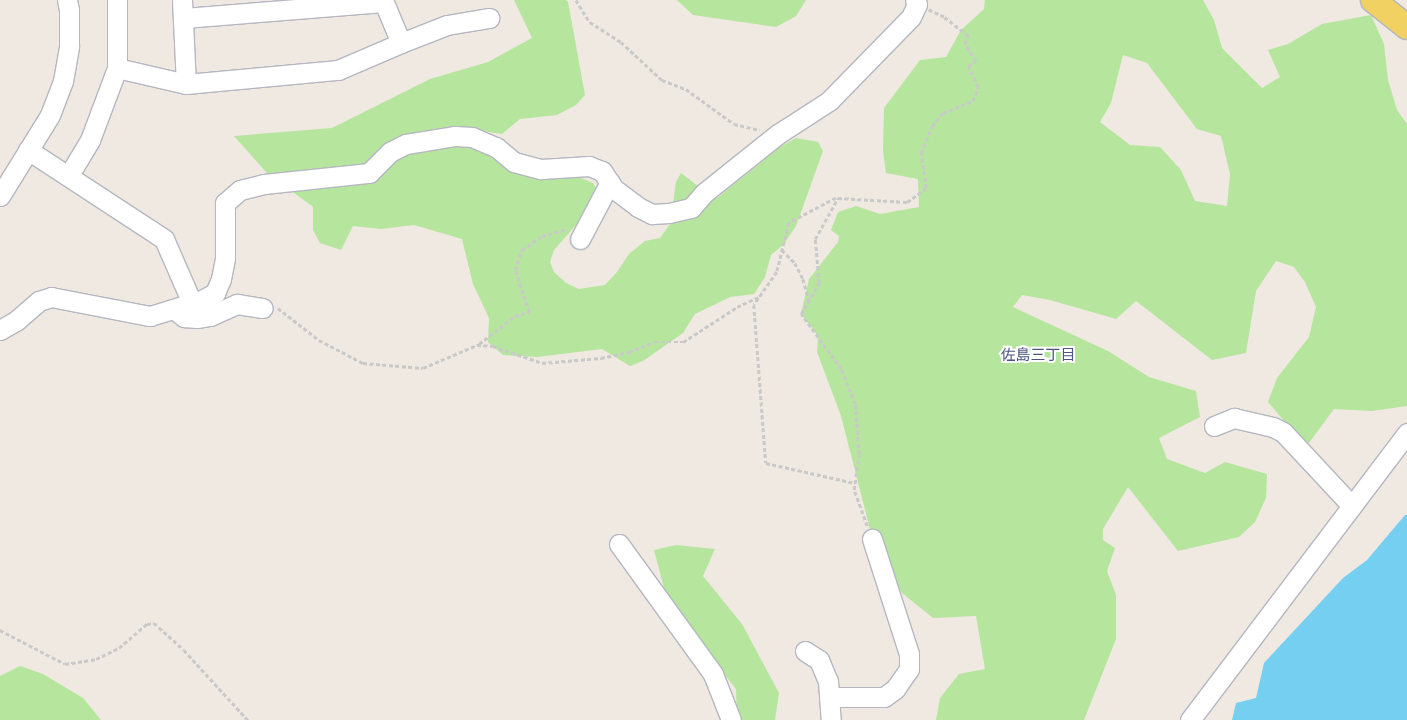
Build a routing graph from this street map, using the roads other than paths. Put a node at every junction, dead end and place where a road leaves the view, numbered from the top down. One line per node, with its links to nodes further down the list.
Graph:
1 (67, 0): 12 (street)
2 (117, 0): 10 (street)
3 (1373, 0): 8 (main road)
4 (383, 1): 6 (street); 9 (street)
5 (916, 2): 14 (street)
6 (183, 9): 11 (street)
7 (489, 18): 9 (street)
8 (1407, 27)
9 (401, 43): 11 (street)
10 (117, 68): 11 (street); 13 (street)
11 (186, 84)
12 (28, 150): 13 (street); 15 (street)
13 (69, 175): 17 (street)
14 (610, 182): 16 (street); 17 (street)
15 (0, 196)
16 (576, 231)
17 (192, 303): 19 (street)
18 (263, 308): 19 (street)
19 (174, 309): 20 (street)
20 (0, 330)
21 (1214, 426): 23 (street)
22 (1407, 433): 23 (street)
23 (1352, 506): 30 (street)
24 (872, 539): 27 (street)
25 (618, 544): 28 (street)
26 (806, 651): 27 (street)
27 (829, 697): 29 (street)
28 (731, 720)
29 (831, 720)
30 (1190, 720)

